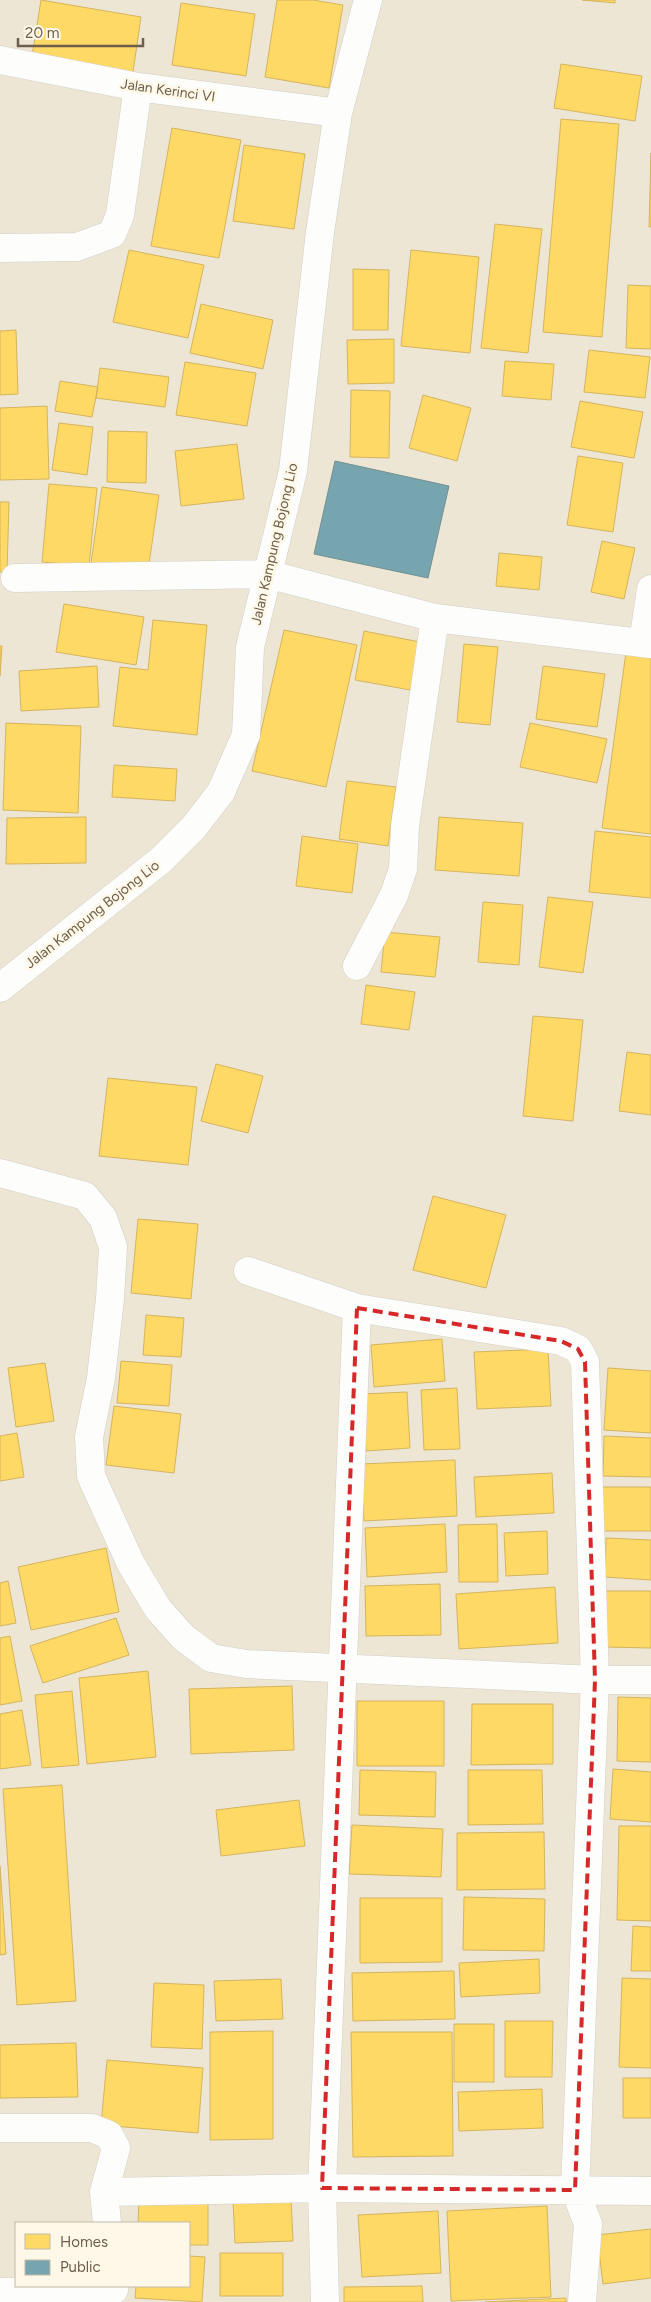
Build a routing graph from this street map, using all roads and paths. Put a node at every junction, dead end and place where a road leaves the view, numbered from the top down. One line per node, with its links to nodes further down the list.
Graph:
1 (368, 0): 4 (street, Jalan Kampung Bojong Lio)
2 (0, 60): 3 (street, Jalan Kerinci VI)
3 (138, 87): 4 (street, Jalan Kerinci VI); 5 (street)
4 (338, 113): 6 (street, Jalan Kampung Bojong Lio)
5 (0, 248)
6 (267, 574): 7 (street); 9 (street); 12 (street, Jalan Kampung Bojong Lio)
7 (15, 578)
8 (651, 589): 10 (street)
9 (435, 618): 10 (street); 11 (street)
10 (647, 643)
11 (357, 966)
12 (0, 988)
13 (0, 1173): 16 (street)
14 (248, 1271): 15 (street)
15 (357, 1308): 16 (street); 17 (street)
16 (342, 1670): 17 (street); 20 (street)
17 (595, 1680): 18 (street); 21 (street)
18 (651, 1680)
19 (0, 2128): 23 (street)
20 (322, 2188): 21 (street); 23 (street); 27 (street)
21 (575, 2190): 22 (street); 28 (street)
22 (651, 2191)
23 (104, 2192): 24 (street)
24 (108, 2222)
25 (0, 2292): 26 (street)
26 (114, 2293)
27 (324, 2302)
28 (582, 2302)

